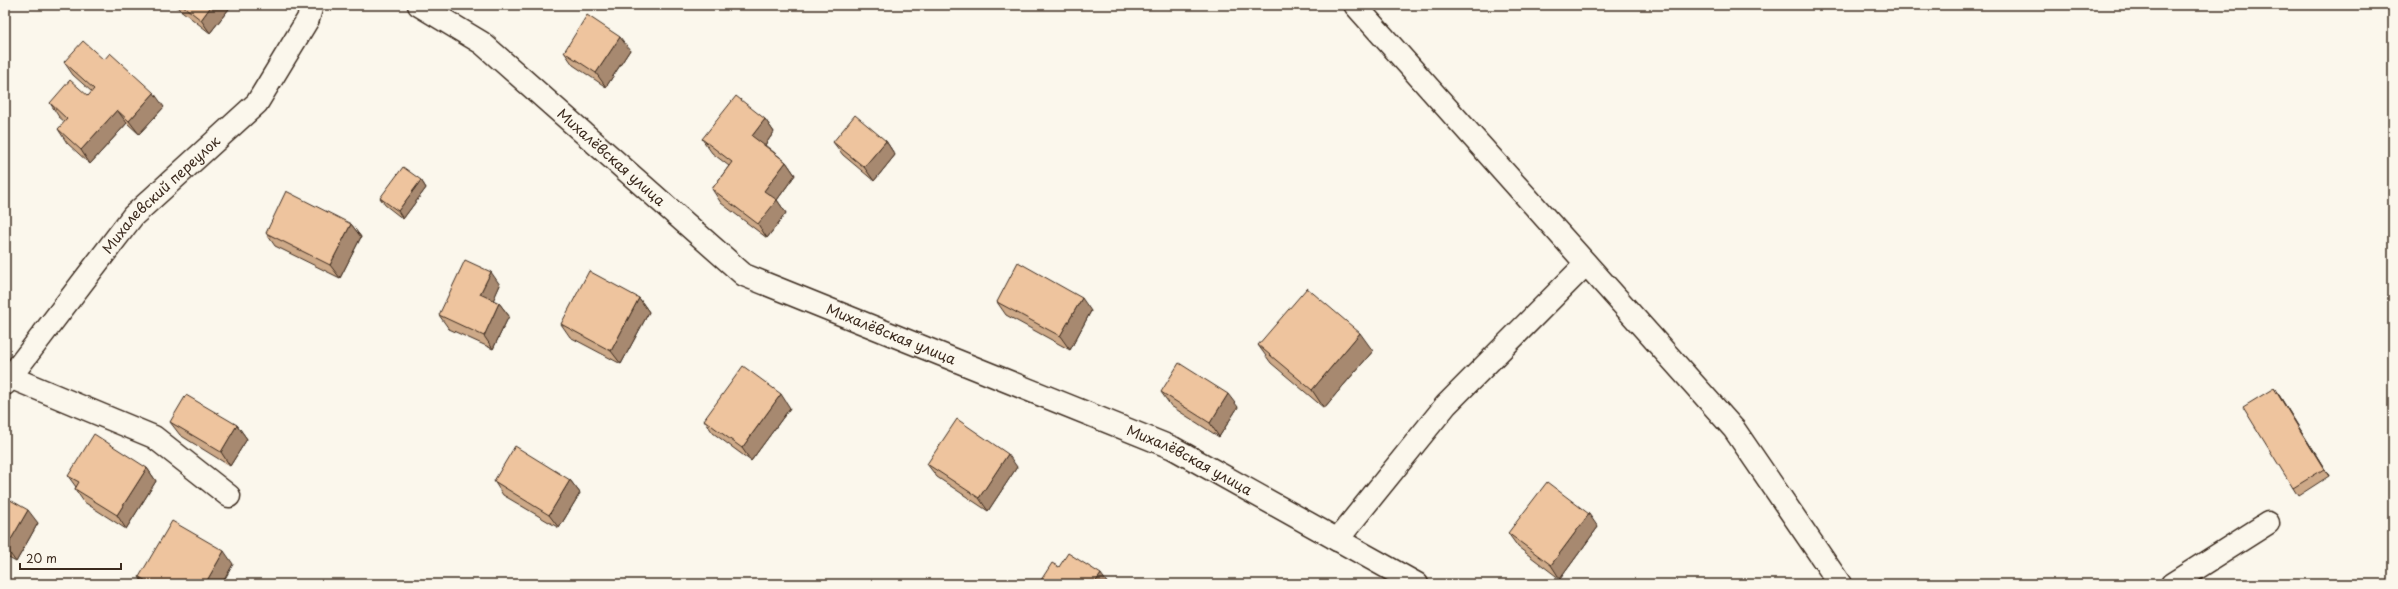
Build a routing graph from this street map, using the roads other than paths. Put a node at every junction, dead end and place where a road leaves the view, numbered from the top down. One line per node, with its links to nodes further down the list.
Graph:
1 (312, 5): 5 (street, Михалевский переулок)
2 (418, 5): 8 (street, Михалёвская улица)
3 (1355, 5): 4 (street)
4 (1586, 264): 8 (street); 10 (street)
5 (6, 379): 6 (street)
6 (229, 496)
7 (2268, 523): 11 (street)
8 (1338, 540): 9 (street, Михалёвская улица)
9 (1417, 584)
10 (1840, 584)
11 (2172, 584)

